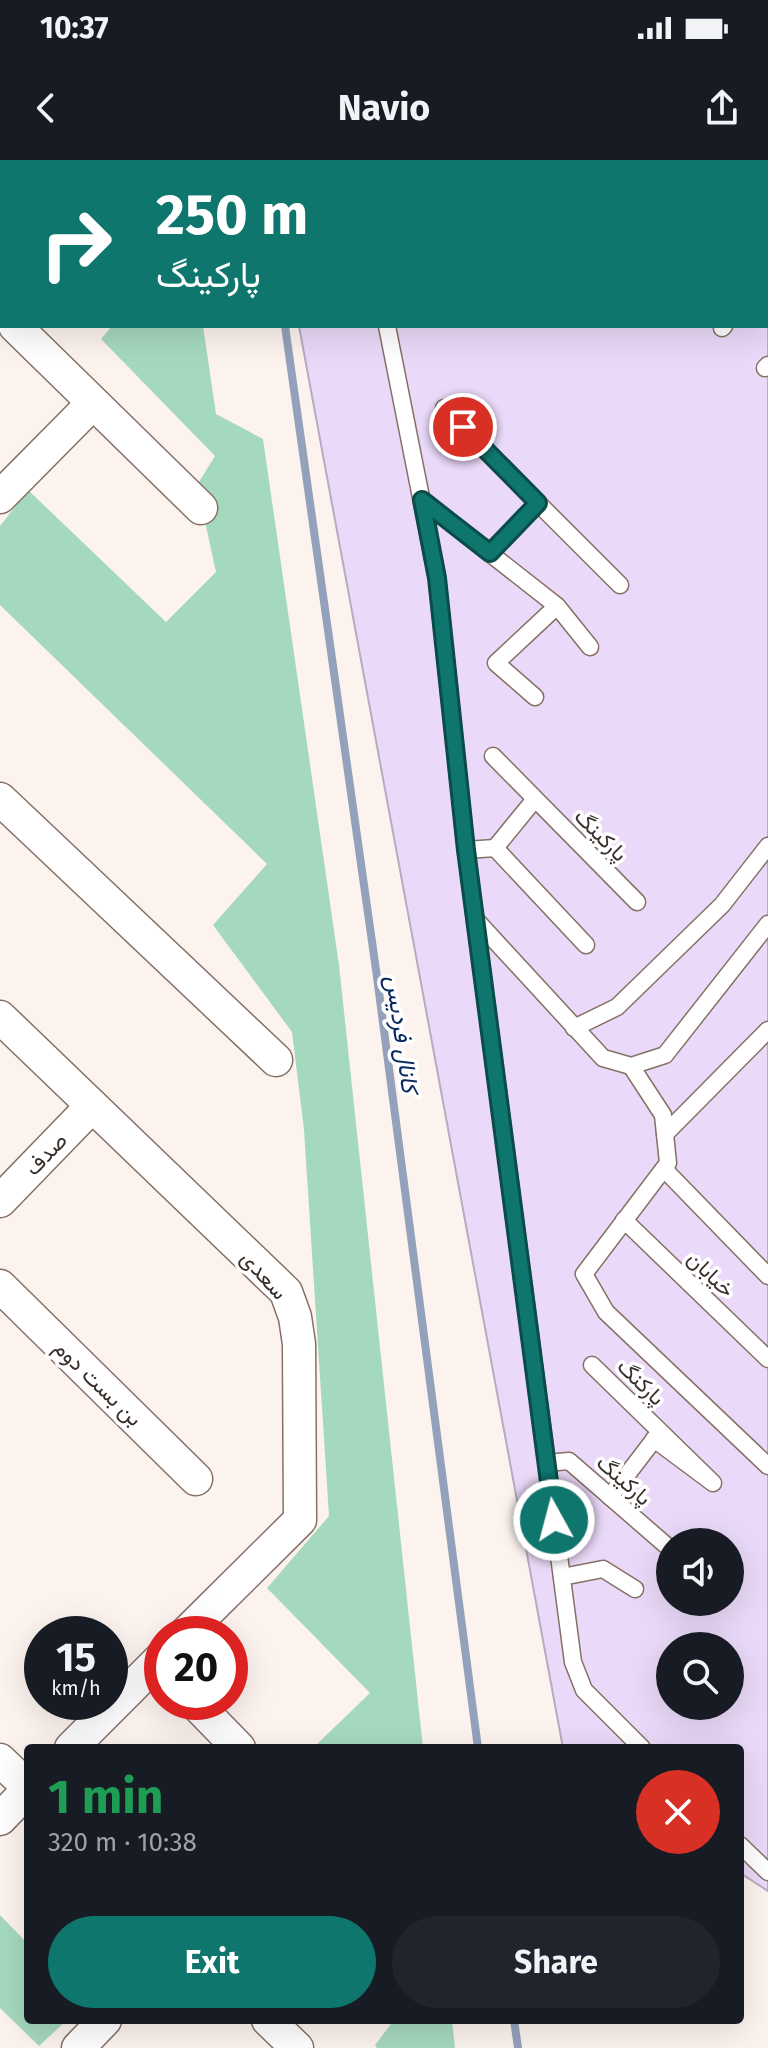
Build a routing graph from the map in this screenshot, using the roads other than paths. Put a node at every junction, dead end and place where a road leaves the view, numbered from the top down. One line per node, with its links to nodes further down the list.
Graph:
1 (17, 328): 3 (street)
2 (387, 328): 6 (lane)
3 (93, 403): 5 (street); 8 (street)
4 (444, 408): 7 (lane)
5 (0, 497)
6 (422, 500): 9 (lane); 19 (lane)
7 (538, 503): 9 (lane); 10 (lane)
8 (201, 508)
9 (490, 553): 11 (lane)
10 (620, 585)
11 (557, 606): 12 (lane); 13 (lane)
12 (590, 647)
13 (535, 697)
14 (493, 756): 16 (lane, پارکینگ)
15 (0, 799): 27 (street)
16 (535, 799): 18 (lane); 20 (lane, پارکینگ)
17 (768, 846): 25 (lane)
18 (495, 848): 19 (lane); 23 (lane)
19 (466, 850): 21 (lane)
20 (637, 902)
21 (476, 920): 25 (lane); 38 (lane)
22 (768, 924): 28 (lane)
23 (586, 945)
24 (0, 1017): 29 (street, سعدی)
25 (574, 1028): 28 (lane)
26 (768, 1030): 30 (lane)
27 (276, 1060)
28 (631, 1066): 30 (lane)
29 (92, 1106): 32 (street, صدف); 45 (street, سعدی)
30 (665, 1134): 31 (lane)
31 (664, 1169): 33 (lane); 34 (lane)
32 (0, 1201)
33 (624, 1220): 36 (lane, خیابان); 39 (lane)
34 (768, 1276)
35 (0, 1286): 40 (street, بن بست دوم)
36 (768, 1359)
37 (592, 1365): 41 (lane, پارکنگ)
38 (547, 1463): 41 (lane, پارکینگ); 43 (lane)
39 (768, 1466)
40 (196, 1479)
41 (610, 1497): 42 (lane, پارکینگ)
42 (656, 1537)
43 (562, 1577): 44 (lane); 50 (lane)
44 (635, 1589)
45 (203, 1616)
46 (144, 1675): 48 (street)
47 (212, 1720): 49 (street)
48 (75, 1744)
49 (235, 1744)
50 (638, 1744)
51 (0, 1760): 52 (street)
52 (24, 1785)
53 (24, 1793): 54 (street)
54 (0, 1819)
55 (744, 1849): 56 (lane)
56 (768, 1872)
57 (101, 2024): 59 (street)
58 (272, 2024): 60 (street)
59 (78, 2048)
60 (297, 2048)

